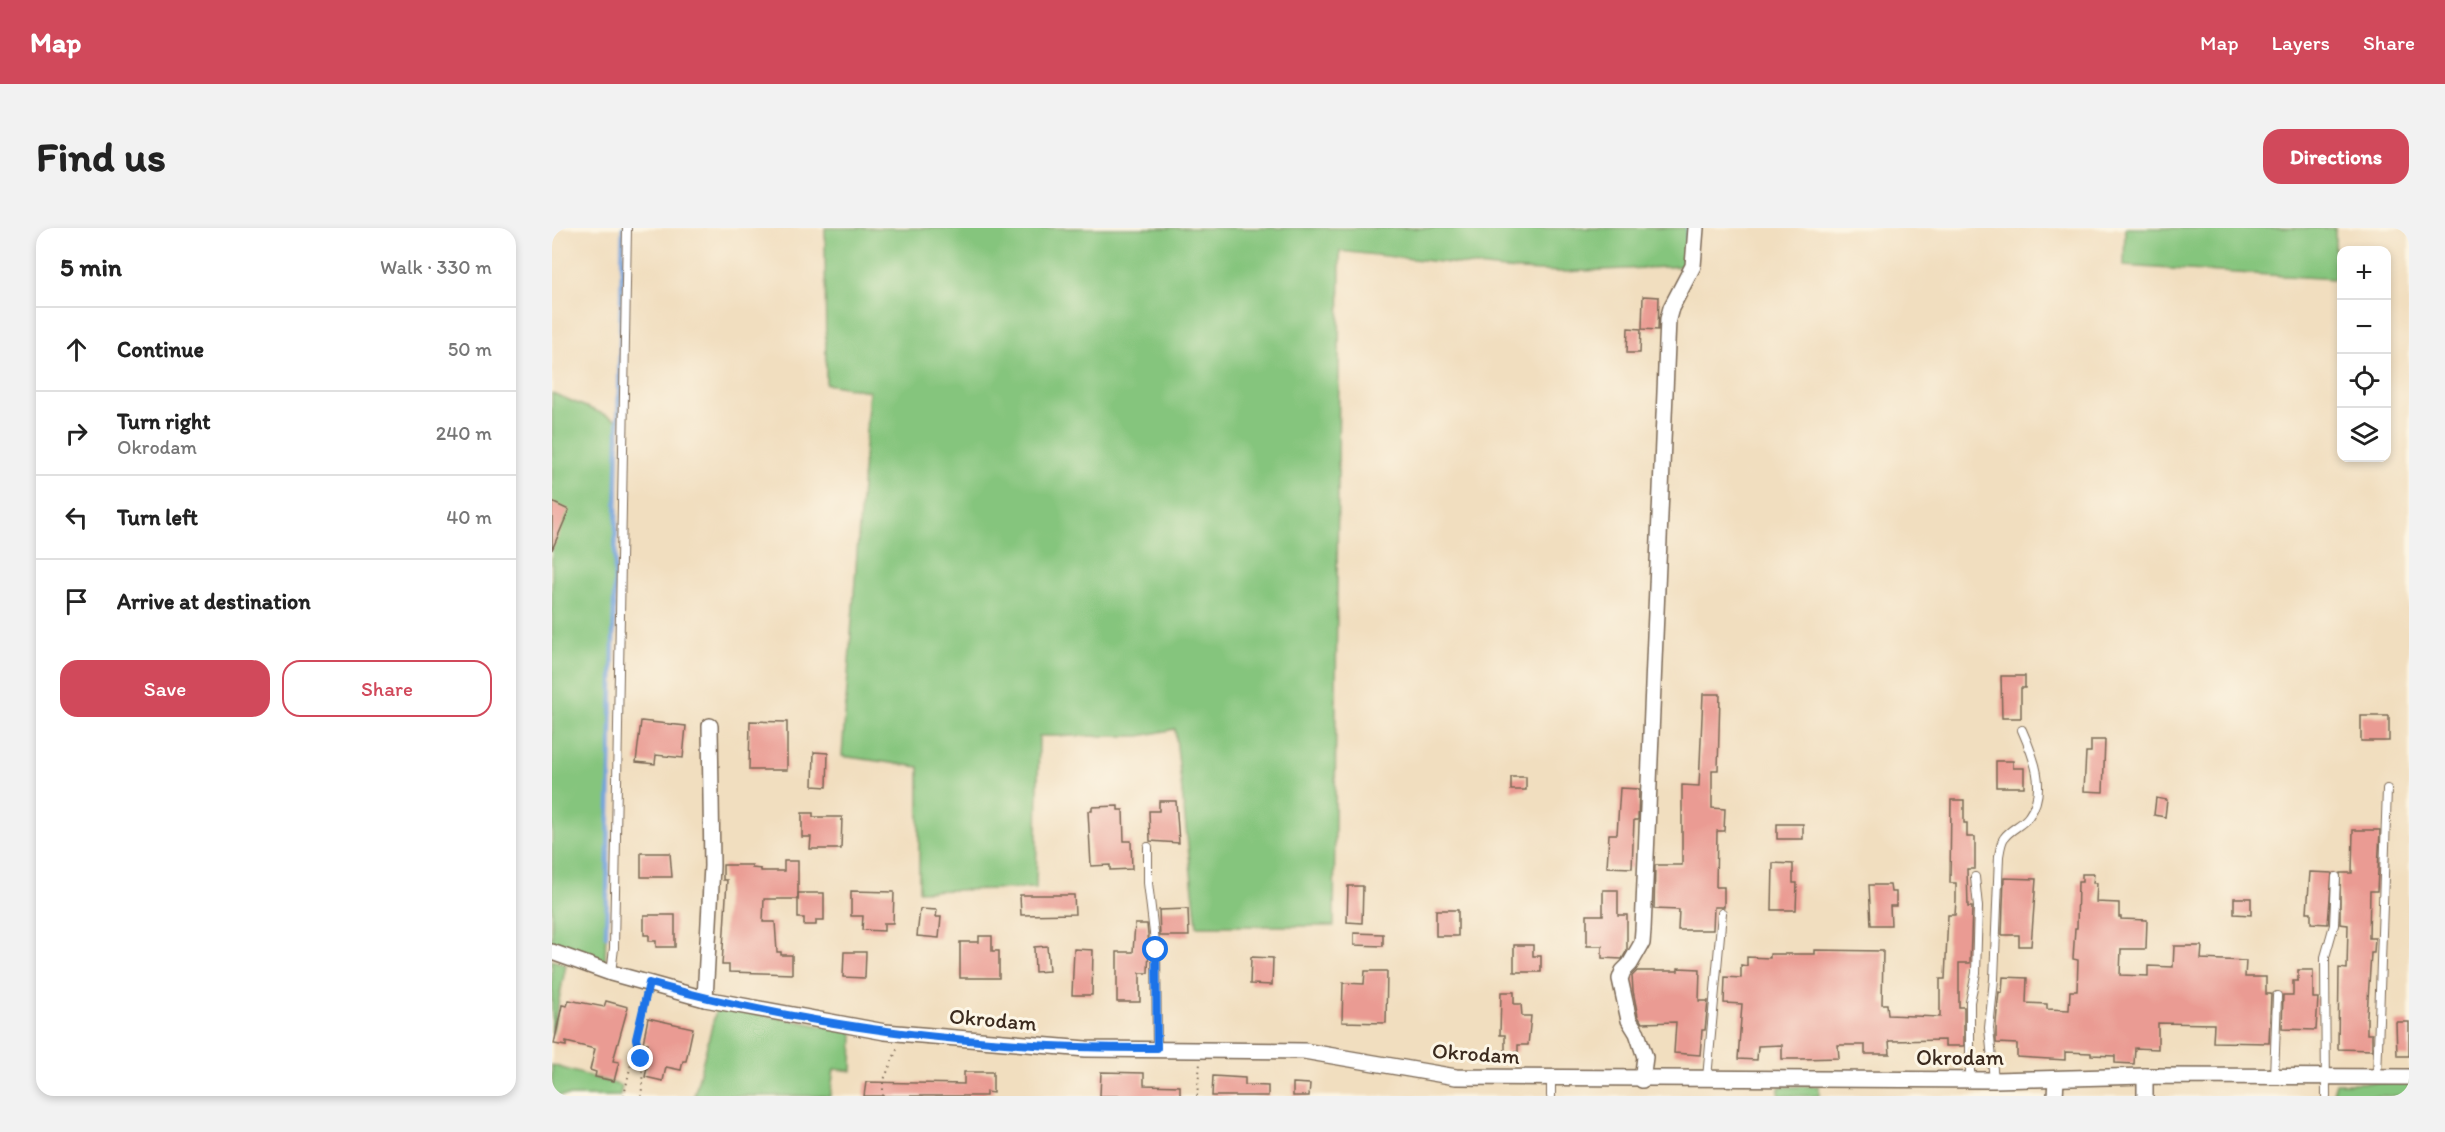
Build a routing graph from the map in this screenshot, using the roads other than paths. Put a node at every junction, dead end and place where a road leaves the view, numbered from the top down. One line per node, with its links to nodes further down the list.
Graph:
1 (627, 228): 11 (lane)
2 (1696, 228): 21 (street)
3 (710, 726): 13 (street)
4 (2022, 730): 24 (lane)
5 (2387, 789): 18 (lane)
6 (1148, 847): 14 (lane)
7 (1975, 877): 23 (lane)
8 (2336, 877): 16 (lane)
9 (1722, 913): 22 (lane)
10 (552, 952): 11 (street, Okrodam)
11 (611, 973): 13 (street, Okrodam)
12 (2277, 996): 17 (lane)
13 (705, 999): 14 (street, Okrodam)
14 (1157, 1048): 20 (street, Okrodam)
15 (2145, 1076): 17 (street, Okrodam); 25 (street, Okrodam); 28 (street)
16 (2325, 1076): 17 (street, Okrodam); 18 (street, Okrodam); 29 (lane)
17 (2274, 1077)
18 (2377, 1077): 19 (street, Okrodam)
19 (2409, 1077)
20 (1551, 1080): 21 (street, Okrodam); 26 (lane)
21 (1642, 1080): 22 (street, Okrodam)
22 (1707, 1080): 23 (street, Okrodam)
23 (1970, 1080): 24 (street, Okrodam)
24 (1994, 1080): 25 (street, Okrodam)
25 (2056, 1080): 27 (street)
26 (1551, 1096)
27 (2055, 1096)
28 (2145, 1096)
29 (2326, 1096)

